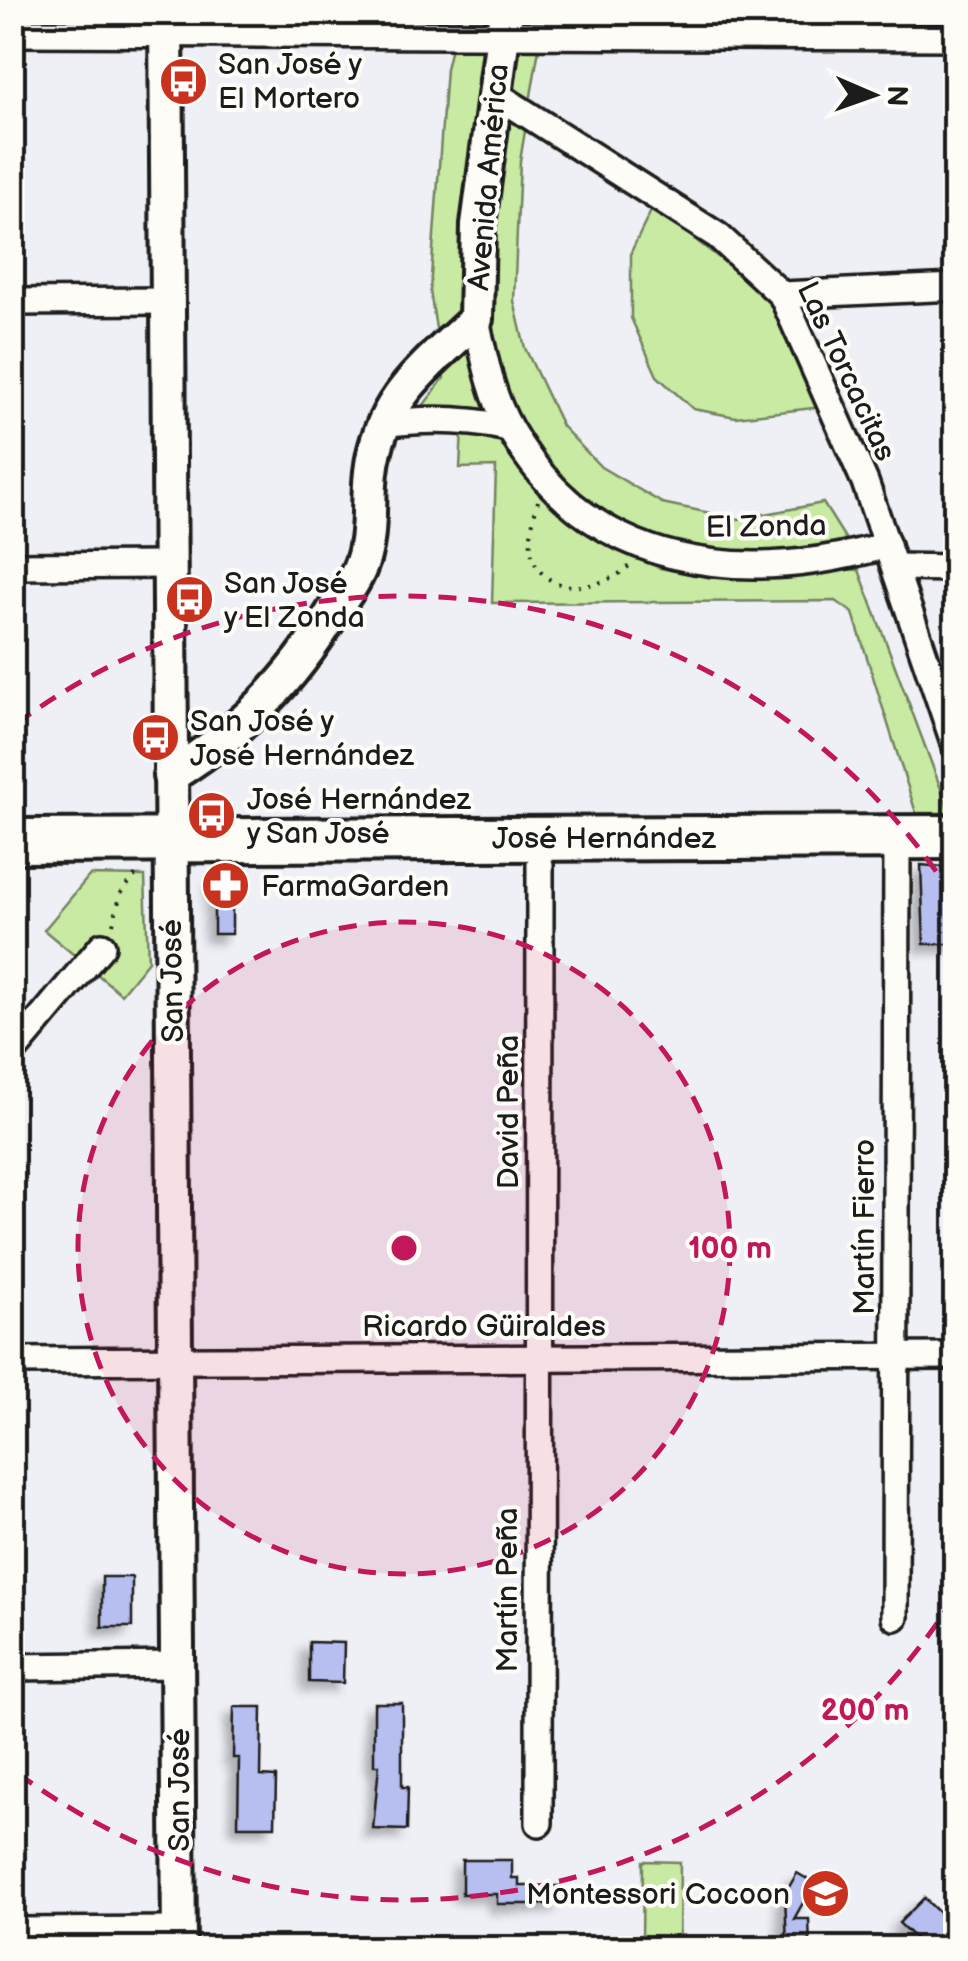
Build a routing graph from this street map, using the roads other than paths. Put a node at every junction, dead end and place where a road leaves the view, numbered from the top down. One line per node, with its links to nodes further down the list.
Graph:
1 (166, 23): 2 (street); 3 (street); 8 (street, San José)
2 (504, 23): 4 (street); 5 (street, Avenida América)
3 (12, 33)
4 (956, 37)
5 (494, 93): 7 (street, Las Torcacitas); 10 (street, Avenida América)
6 (956, 287): 7 (street)
7 (782, 296): 13 (street, Las Torcacitas)
8 (168, 301): 9 (street); 14 (street, San José)
9 (12, 302)
10 (476, 319): 11 (street, Avenida América); 12 (street, El Zonda)
11 (383, 424): 12 (street); 18 (street, Avenida América)
12 (509, 428): 13 (street, El Zonda)
13 (891, 556): 16 (street, El Zonda); 17 (street, Las Torcacitas)
14 (169, 565): 15 (street); 18 (street, San José)
15 (12, 566)
16 (956, 568)
17 (956, 748)
18 (170, 776): 22 (street, San José)
19 (897, 836): 20 (main road, José Hernández); 22 (main road, José Hernández); 26 (street, Martín Fierro)
20 (956, 836)
21 (12, 840): 22 (main road, José Hernández)
22 (159, 840): 29 (street, San José)
23 (540, 865): 28 (street, David Peña)
24 (102, 946): 25 (street)
25 (12, 1053)
26 (896, 1356): 27 (street, Ricardo Güiraldes); 28 (street, Ricardo Güiraldes); 31 (street, Martín Fierro)
27 (956, 1356)
28 (540, 1358): 29 (street, Ricardo Güiraldes); 34 (street, Martín Peña)
29 (176, 1360): 30 (street, Ricardo Güiraldes); 32 (street, San José)
30 (12, 1361)
31 (895, 1617)
32 (179, 1665): 33 (street); 36 (street, San José)
33 (12, 1667)
34 (539, 1823)
35 (12, 1932): 36 (street)
36 (179, 1939)

